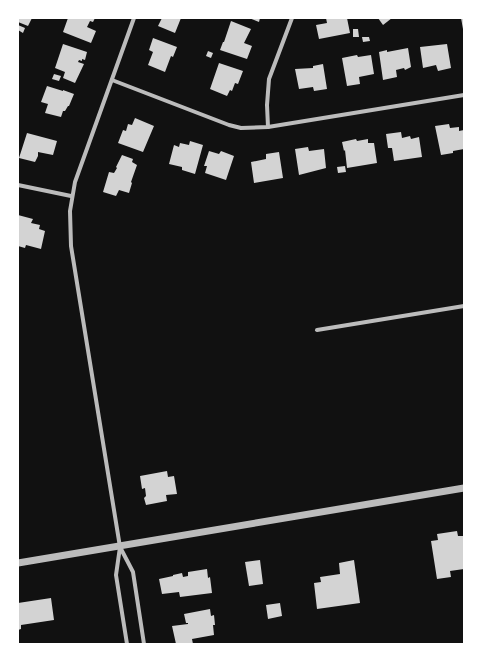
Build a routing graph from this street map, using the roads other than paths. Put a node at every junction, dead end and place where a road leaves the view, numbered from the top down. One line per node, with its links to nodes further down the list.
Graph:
1 (134, 18): 3 (street)
2 (292, 18): 5 (street)
3 (112, 80): 5 (street); 7 (street)
4 (464, 94): 5 (street)
5 (268, 128)
6 (18, 185): 7 (street)
7 (71, 196): 11 (street)
8 (464, 306): 9 (street)
9 (317, 330)
10 (464, 488): 11 (street)
11 (120, 546): 12 (street); 13 (street); 14 (street)
12 (18, 563)
13 (127, 644)
14 (144, 644)

